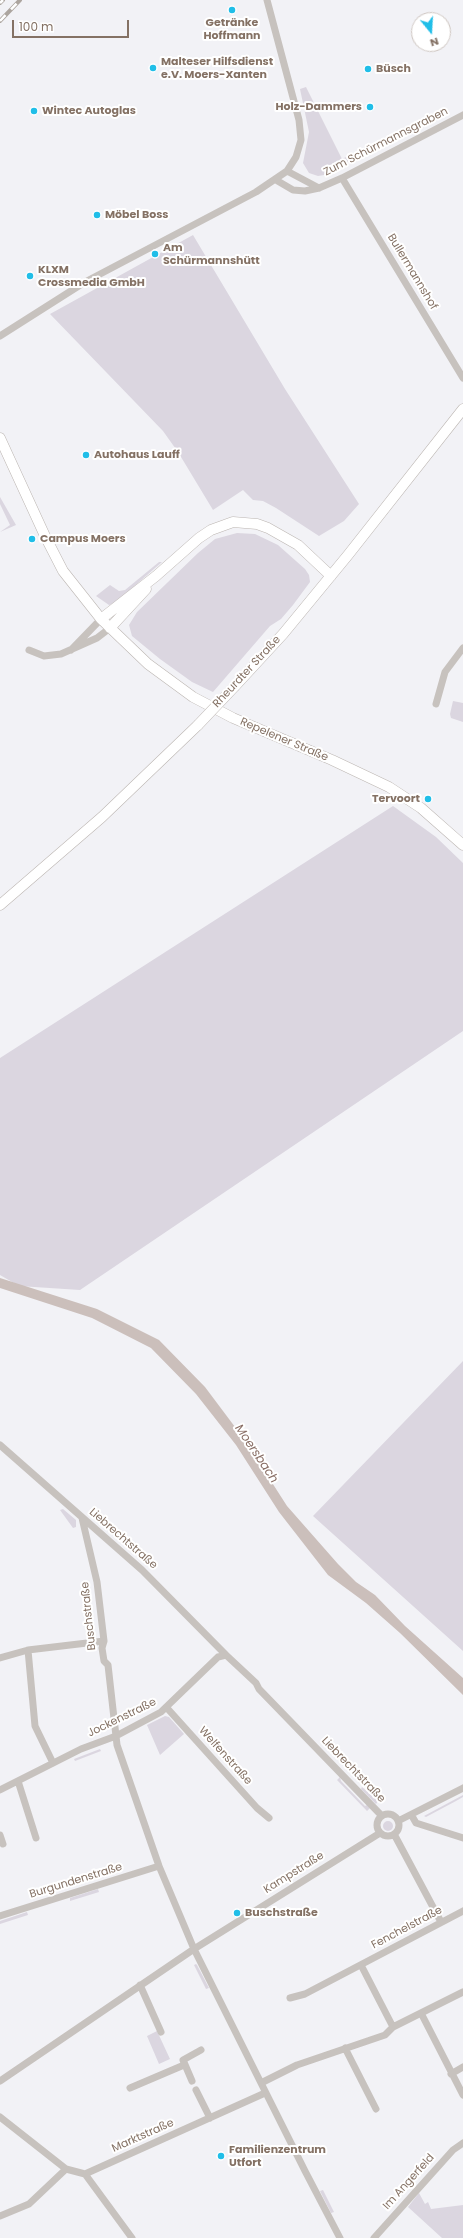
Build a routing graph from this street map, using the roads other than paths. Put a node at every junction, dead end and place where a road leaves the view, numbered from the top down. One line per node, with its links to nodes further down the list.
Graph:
1 (267, 0): 3 (street)
2 (463, 115): 4 (street, Zum Schürmannsgraben)
3 (287, 171): 5 (street); 6 (street, Zum Schürmannsgraben)
4 (342, 178): 6 (street, Zum Schürmannsgraben); 8 (street, Bullermannshof)
5 (276, 180): 6 (street, Zum Schürmannsgraben); 7 (street)
6 (319, 188)
7 (0, 336)
8 (463, 378)
9 (463, 409): 12 (main road, Rheurdter Straße)
10 (0, 438): 13 (main road, Repelener Straße)
11 (156, 576): 12 (main road); 13 (main road); 14 (main road)
12 (331, 576): 20 (main road, Rheurdter Straße, bridge)
13 (101, 619): 14 (main road, Repelener Straße); 17 (street)
14 (110, 628): 17 (street); 19 (main road, Repelener Straße)
15 (463, 648): 18 (street)
16 (29, 650): 17 (street)
17 (70, 651)
18 (436, 704)
19 (463, 845)
20 (0, 905)
21 (0, 1445): 22 (street, Liebrechtstraße)
22 (82, 1518): 23 (street, Buschstraße); 25 (street, Liebrechtstraße)
23 (104, 1641): 24 (street); 28 (street, Buschstraße)
24 (28, 1650): 26 (street); 29 (street)
25 (224, 1655): 27 (street, Jockenstraße); 33 (street, Liebrechtstraße)
26 (0, 1658)
27 (167, 1708): 28 (street, Jockenstraße); 35 (street, Welfenstraße)
28 (116, 1736): 29 (street, Jockenstraße); 43 (street, Buschstraße)
29 (52, 1763): 30 (street, Jockenstraße)
30 (18, 1781): 32 (street, Jockenstraße); 40 (street)
31 (463, 1788): 34 (street)
32 (0, 1790)
33 (381, 1815): 36 (street); 37 (street)
34 (412, 1816): 36 (street); 41 (street)
35 (269, 1818)
36 (398, 1821): 38 (street)
37 (380, 1833): 38 (street); 47 (street, Kampstraße)
38 (394, 1834): 46 (street)
39 (0, 1835): 42 (street)
40 (36, 1838)
41 (463, 1838)
42 (3, 1844)
43 (159, 1866): 45 (street, Burgundenstraße); 47 (street, Buschstraße)
44 (463, 1911): 46 (street, Fenchelstraße)
45 (0, 1916)
46 (441, 1922): 48 (street, Fenchelstraße)
47 (194, 1949): 49 (street, Kampstraße); 62 (street, Buschstraße)
48 (361, 1965): 51 (street, Fenchelstraße); 53 (street)
49 (140, 1986): 54 (street); 60 (street, Kampstraße)
50 (463, 1992): 52 (street)
51 (290, 1998)
52 (421, 2013): 53 (street); 59 (street)
53 (393, 2028): 55 (street)
54 (161, 2032)
55 (345, 2048): 62 (street); 67 (street)
56 (201, 2050): 57 (street)
57 (184, 2065): 61 (street); 63 (street)
58 (463, 2067): 59 (street)
59 (451, 2074): 66 (street)
60 (0, 2081)
61 (192, 2081)
62 (260, 2083): 65 (street, Buschstraße)
63 (130, 2088)
64 (196, 2090): 69 (street)
65 (265, 2093): 69 (street, Marktstraße); 75 (street, Buschstraße)
66 (463, 2095)
67 (376, 2109)
68 (0, 2117): 71 (street)
69 (210, 2118): 72 (street, Marktstraße)
70 (463, 2144): 76 (street, Im Angerfeld)
71 (66, 2169): 72 (street); 73 (street)
72 (85, 2174): 74 (street)
73 (0, 2216)
74 (132, 2238)
75 (340, 2238)
76 (374, 2238)

